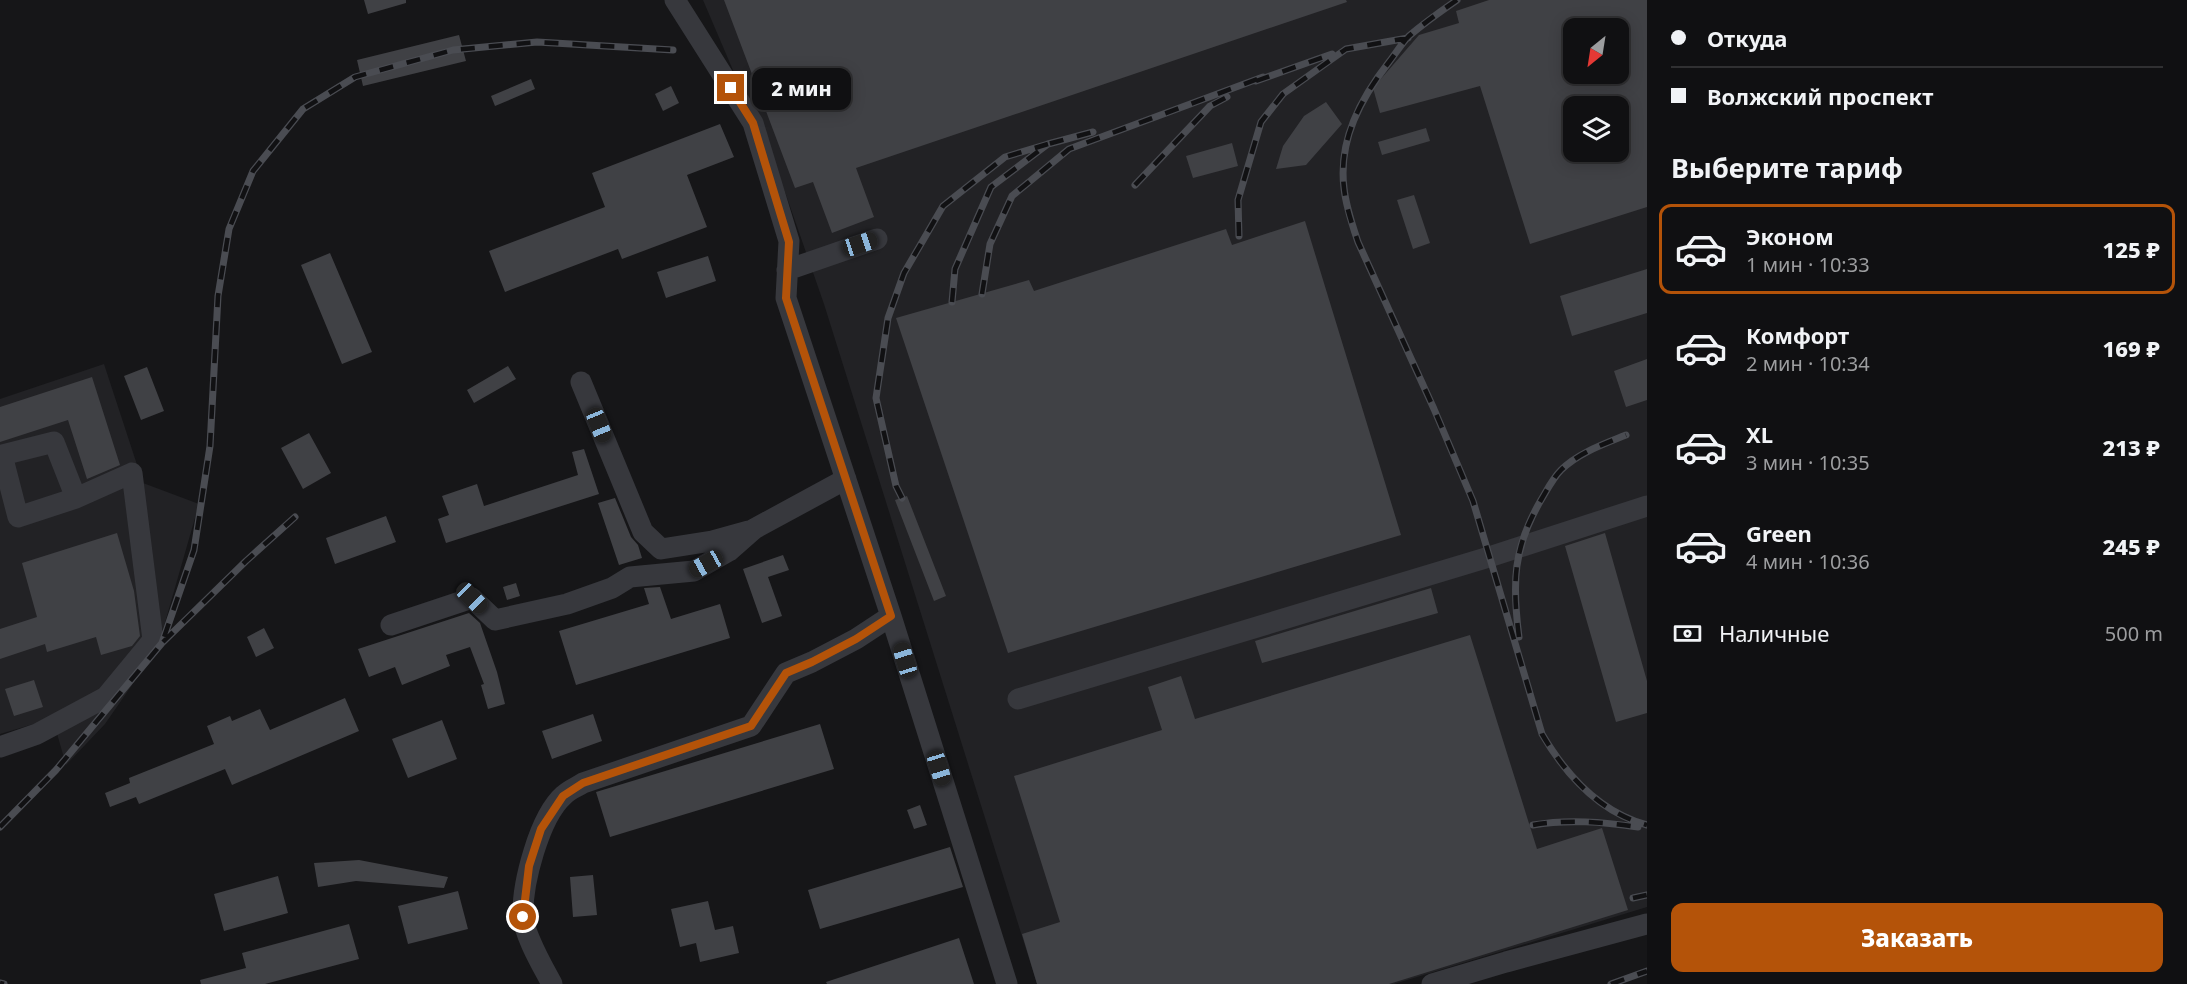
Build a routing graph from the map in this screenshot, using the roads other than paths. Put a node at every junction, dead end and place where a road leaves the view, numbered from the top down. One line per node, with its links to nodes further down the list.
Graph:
1 (675, 0): 3 (street)
2 (877, 239): 3 (street)
3 (788, 270): 5 (street)
4 (581, 382): 8 (street)
5 (846, 479): 8 (street); 9 (street)
6 (76, 498): 12 (street)
7 (1647, 506): 11 (street)
8 (754, 529): 10 (street)
9 (891, 616): 14 (street); 15 (street)
10 (391, 625)
11 (1018, 699)
12 (0, 747)
13 (1647, 924): 16 (street)
14 (552, 984)
15 (1006, 984)
16 (1432, 984)

